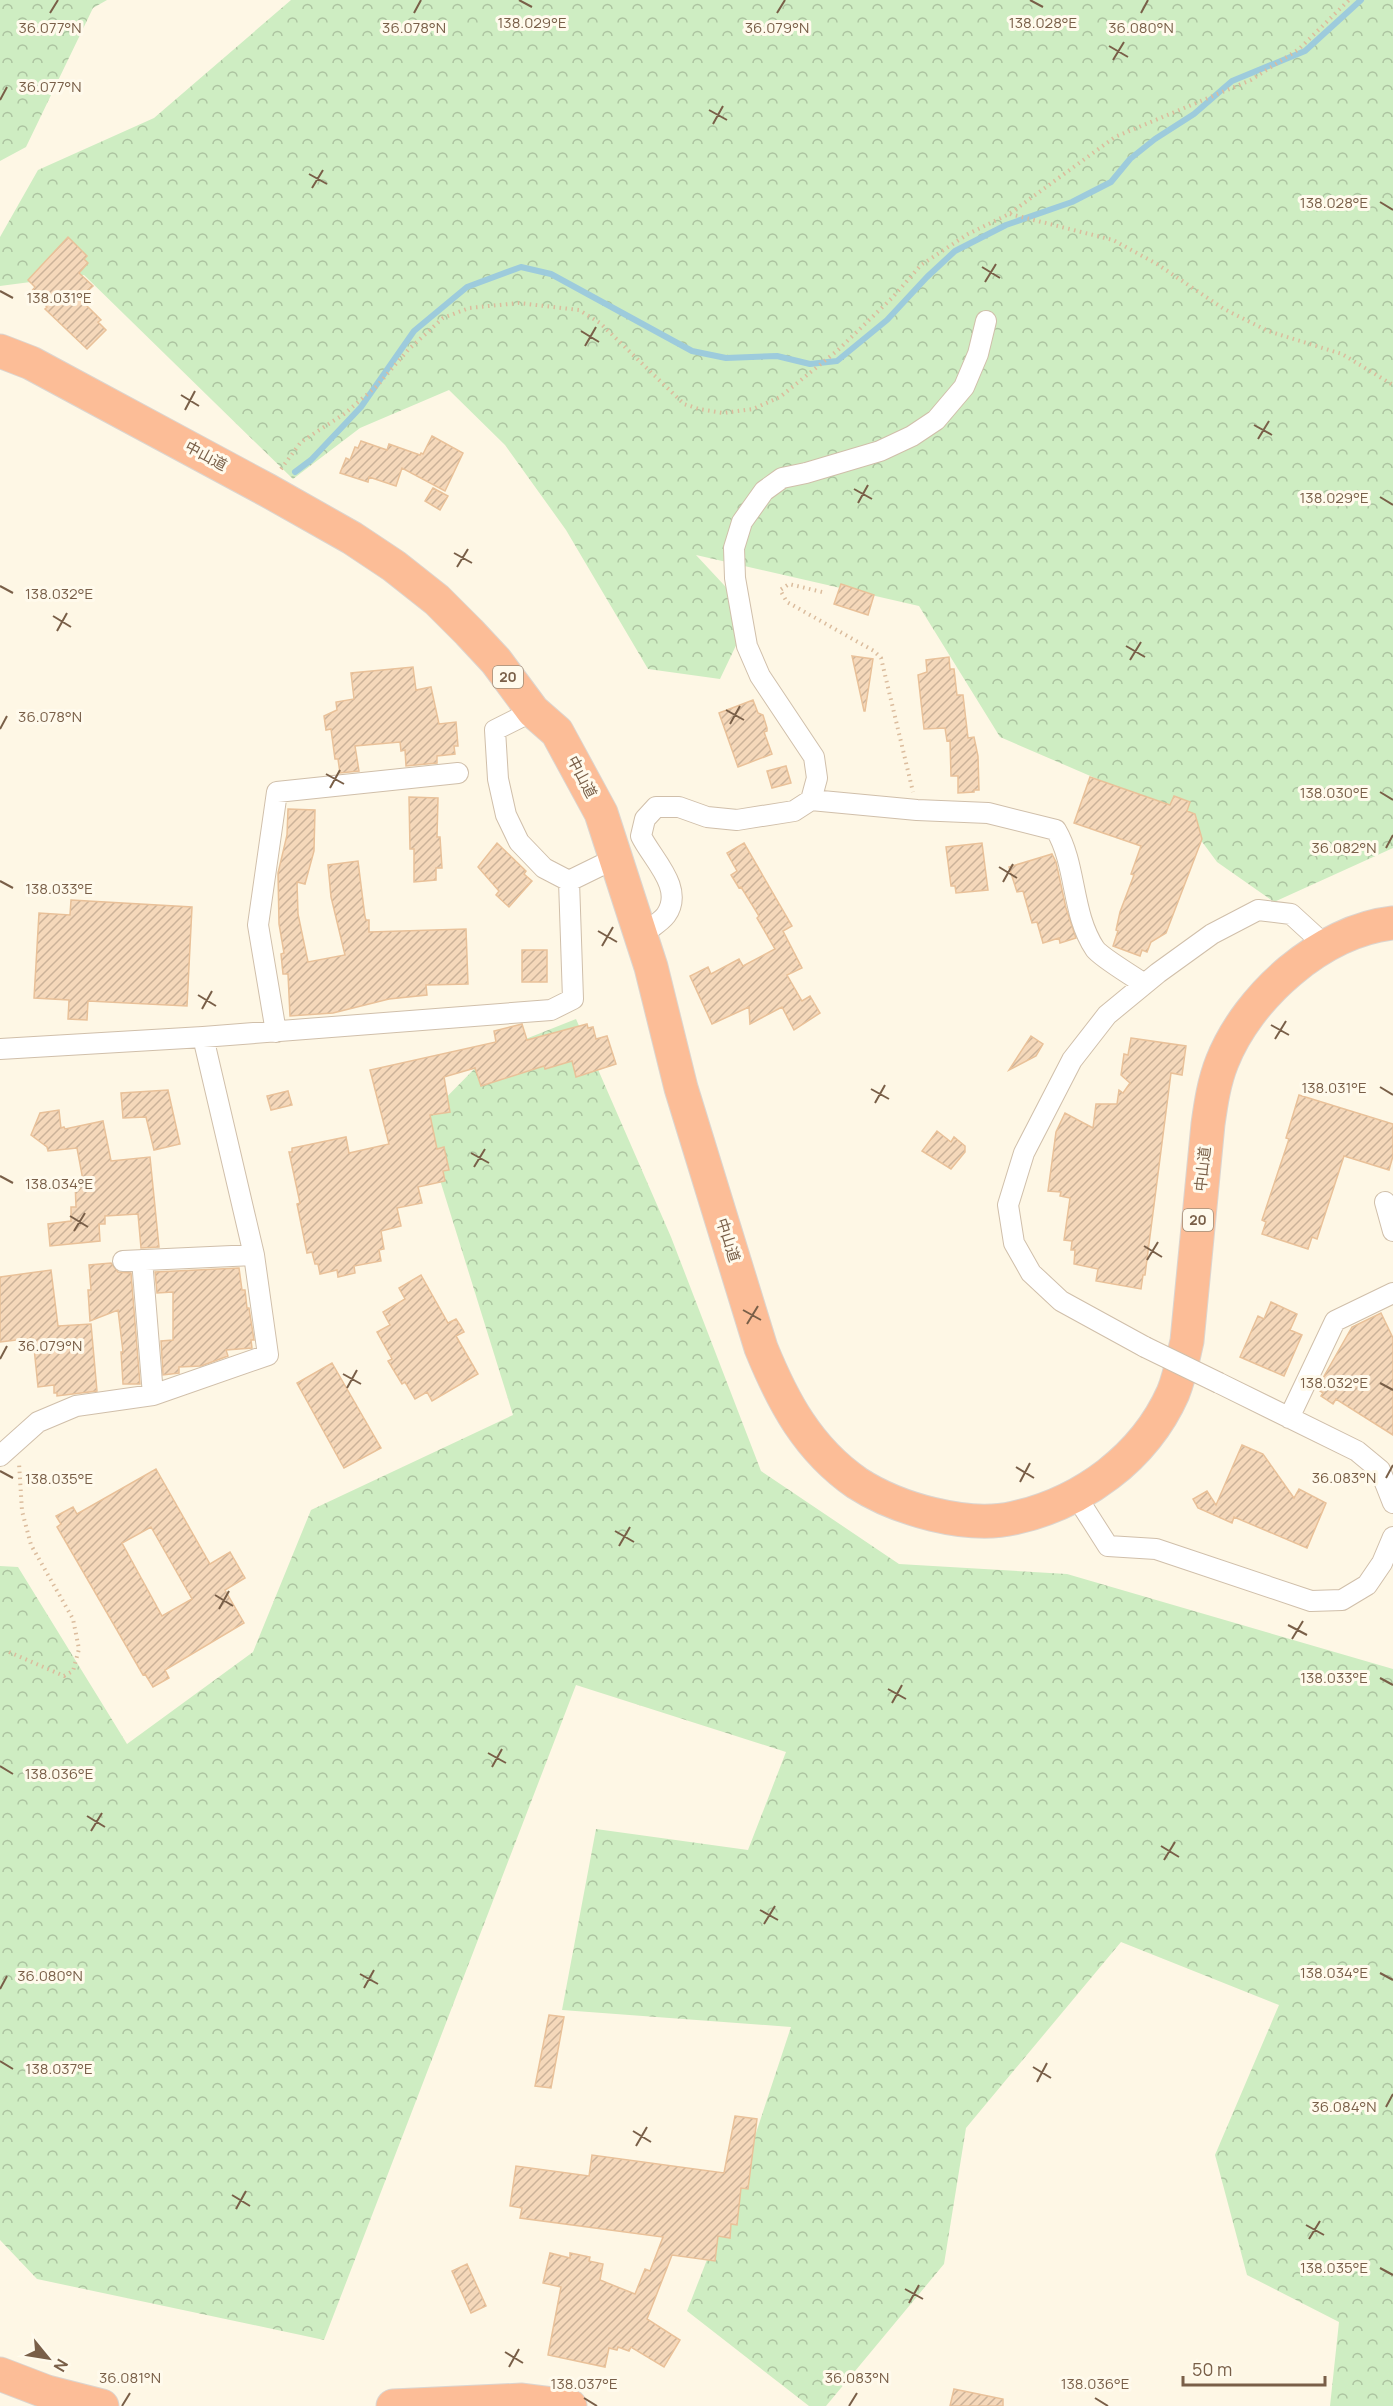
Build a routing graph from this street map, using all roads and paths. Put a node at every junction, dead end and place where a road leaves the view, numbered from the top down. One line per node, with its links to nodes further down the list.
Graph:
1 (1349, 0): 2 (path)
2 (1009, 214): 5 (path); 6 (path)
3 (986, 321): 10 (street)
4 (0, 351): 6 (highway, 中山道 / 20)
5 (1393, 385)
6 (267, 490): 8 (highway, 中山道 / 20)
7 (822, 592): 11 (path)
8 (533, 711): 12 (highway, 中山道 / 20); 13 (street)
9 (458, 773): 18 (street)
10 (811, 800): 11 (street); 15 (street)
11 (917, 810): 17 (street)
12 (616, 858): 13 (street); 15 (highway, 中山道 / 20)
13 (569, 880): 18 (street)
14 (1393, 923): 16 (highway, 中山道 / 20)
15 (641, 936): 30 (highway, 中山道 / 20)
16 (1326, 946): 17 (street); 30 (highway, 中山道 / 20)
17 (1144, 984): 26 (street, bridge)
18 (276, 1032): 19 (street)
19 (203, 1037): 20 (street); 23 (street)
20 (0, 1049)
21 (1385, 1202): 22 (street)
22 (1393, 1231)
23 (254, 1255): 25 (street); 25 (street)
24 (1393, 1293): 26 (street)
25 (153, 1395): 27 (street)
26 (1289, 1418): 29 (street)
27 (17, 1441): 28 (street); 33 (path)
28 (0, 1456)
29 (1387, 1465): 31 (street)
30 (1076, 1496): 32 (street)
31 (1393, 1503)
32 (1393, 1537)
33 (9, 1652)
34 (0, 2374): 35 (highway)
35 (102, 2406)
36 (393, 2406): 37 (highway)
37 (570, 2406)

